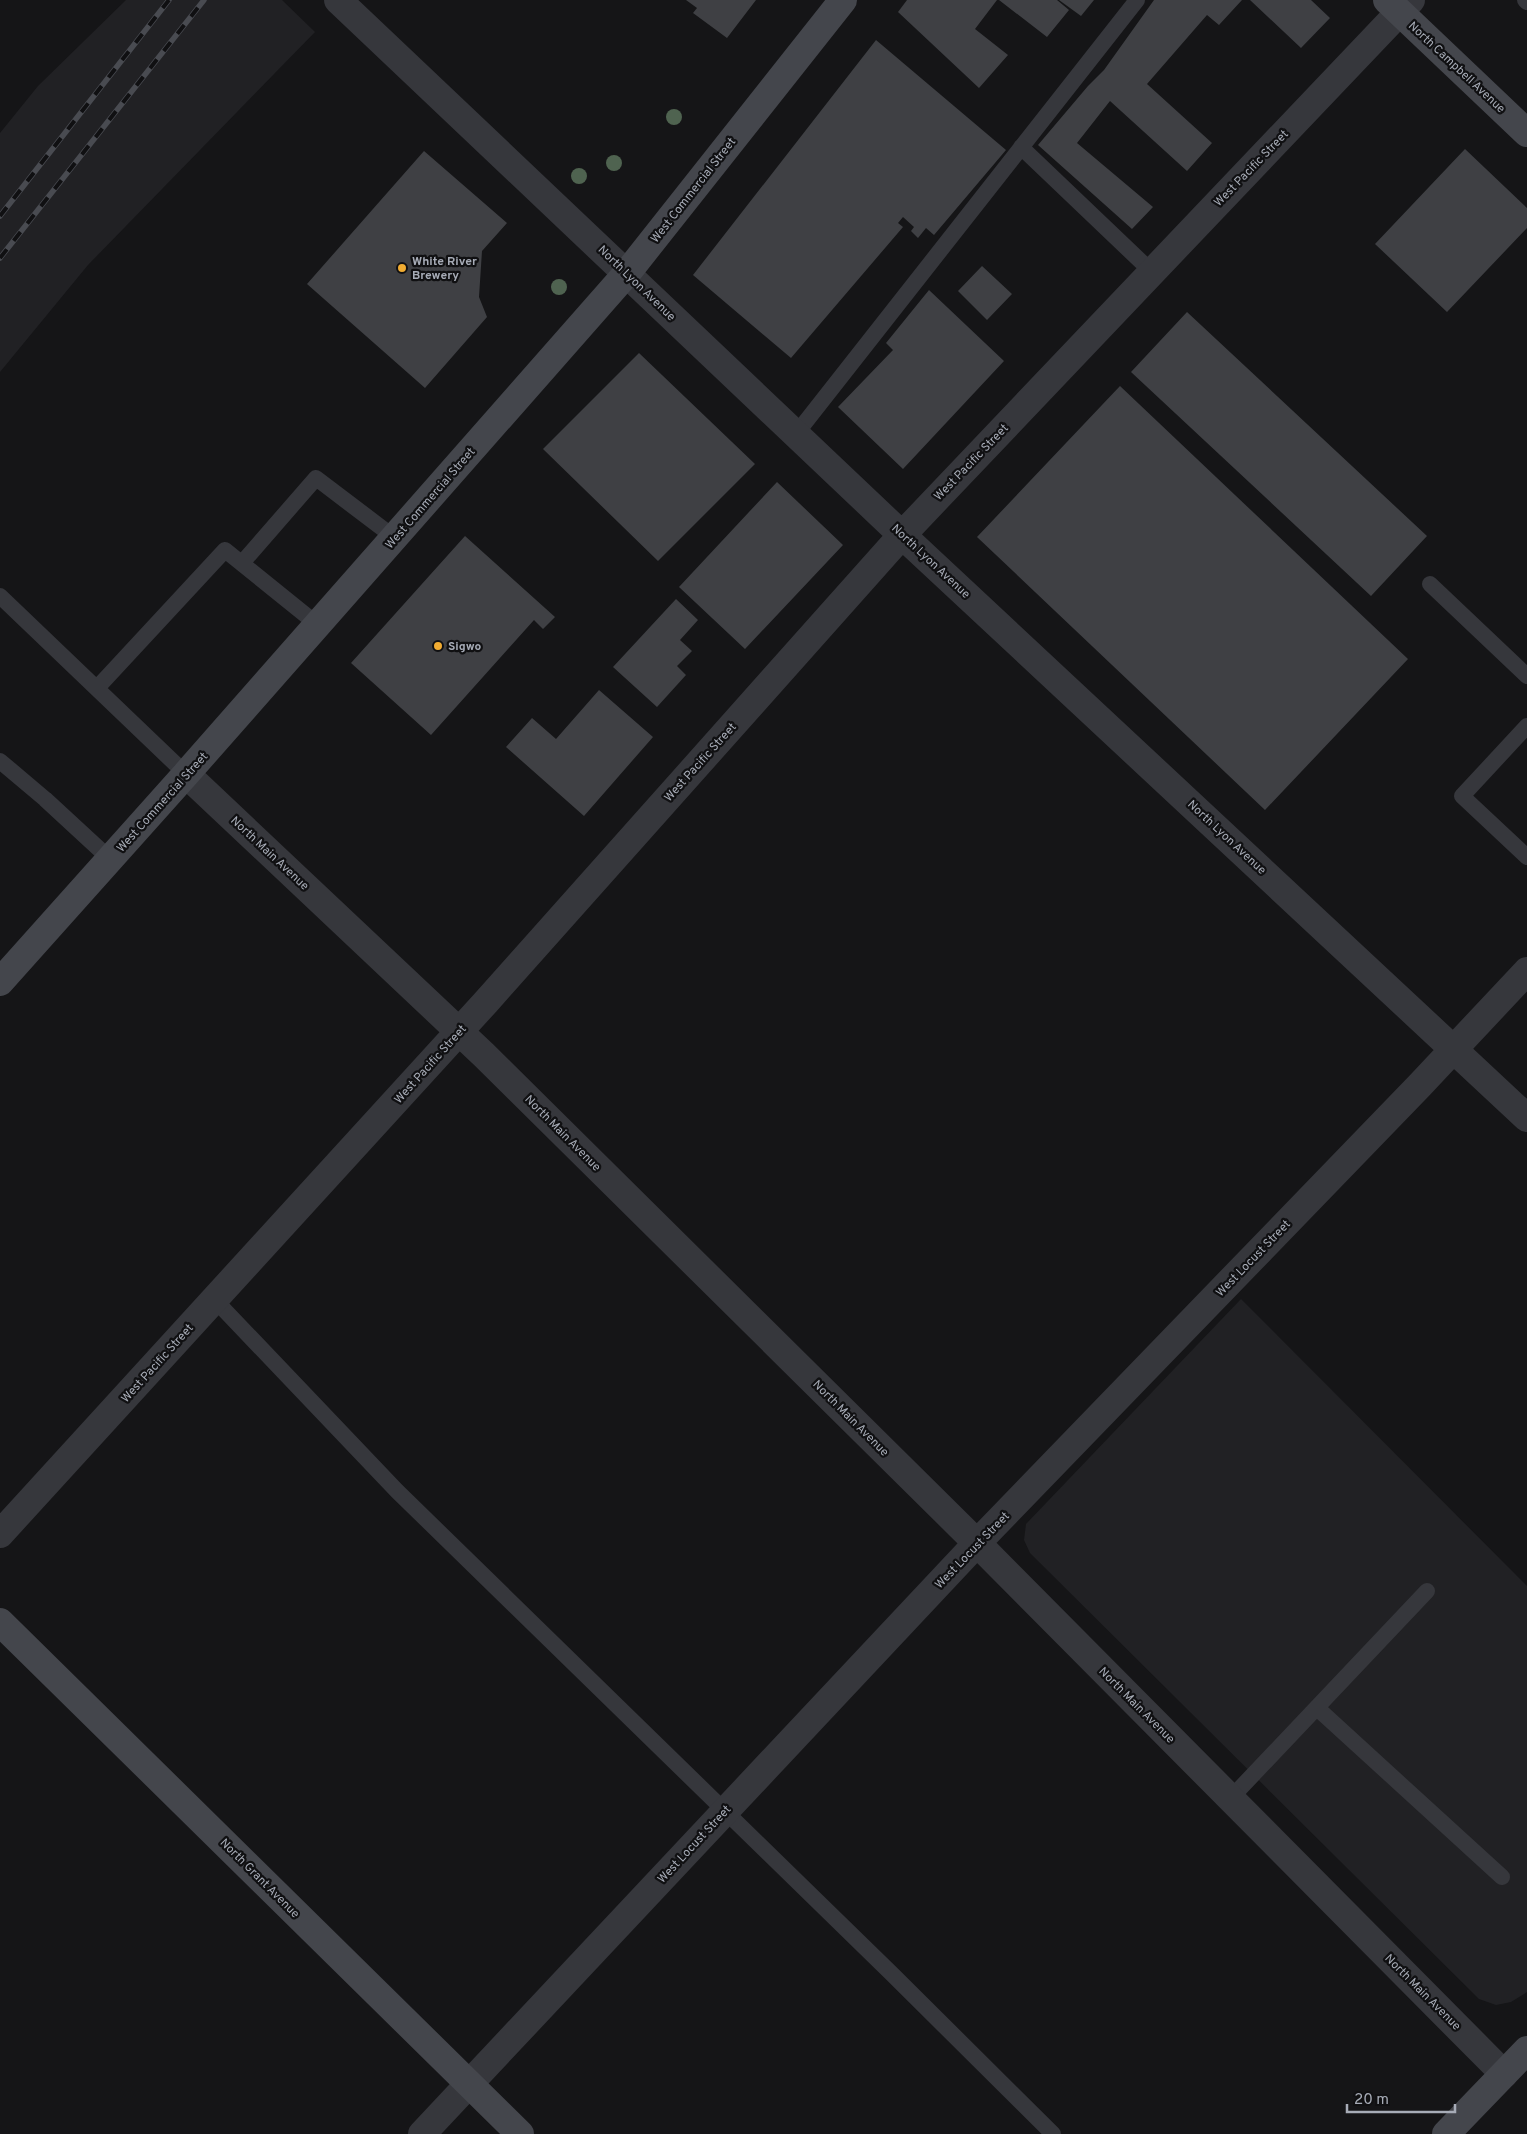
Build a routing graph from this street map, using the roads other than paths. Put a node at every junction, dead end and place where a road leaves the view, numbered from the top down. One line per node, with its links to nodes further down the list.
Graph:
1 (338, 0): 8 (street, North Lyon Avenue)
2 (843, 0): 8 (street, West Commercial Street)
3 (1137, 0): 6 (lane)
4 (1399, 4): 5 (street, North Campbell Avenue); 7 (street, West Pacific Street)
5 (1527, 133)
6 (1022, 147): 7 (lane); 9 (lane)
7 (1152, 272): 10 (street, West Pacific Street)
8 (627, 274): 9 (street, North Lyon Avenue); 11 (street, West Commercial Street)
9 (796, 434): 10 (street, North Lyon Avenue)
10 (902, 535): 25 (street, West Pacific Street); 26 (street, North Lyon Avenue)
11 (395, 538): 12 (lane); 15 (street, West Commercial Street)
12 (242, 564): 15 (lane); 17 (lane)
13 (1430, 584): 16 (lane)
14 (0, 596): 17 (lane)
15 (318, 625): 20 (street, West Commercial Street)
16 (1527, 676)
17 (96, 688): 20 (lane)
18 (1527, 726): 21 (lane)
19 (0, 762): 22 (lane)
20 (186, 774): 22 (street, West Commercial Street); 25 (street, North Main Avenue)
21 (1527, 857)
22 (110, 860): 24 (street, West Commercial Street)
23 (1527, 971): 26 (street, West Locust Street)
24 (2, 975)
25 (460, 1031): 28 (street, West Pacific Street); 30 (street, North Main Avenue)
26 (1455, 1049): 27 (street, North Lyon Avenue); 30 (street, West Locust Street)
27 (1527, 1118)
28 (214, 1299): 29 (street, West Pacific Street); 35 (lane)
29 (0, 1534)
30 (977, 1543): 34 (street, North Main Avenue); 35 (street, West Locust Street)
31 (1427, 1591): 33 (lane)
32 (0, 1622): 39 (street, North Grant Avenue)
33 (1317, 1708): 34 (lane); 36 (lane)
34 (1230, 1799): 38 (street, North Main Avenue)
35 (724, 1812): 39 (street, West Locust Street); 42 (lane)
36 (1502, 1877)
37 (1527, 2050): 38 (street)
38 (1504, 2074): 43 (street)
39 (469, 2084): 40 (street, West Locust Street); 41 (street, North Grant Avenue)
40 (422, 2134)
41 (520, 2134)
42 (1053, 2134)
43 (1446, 2134)

